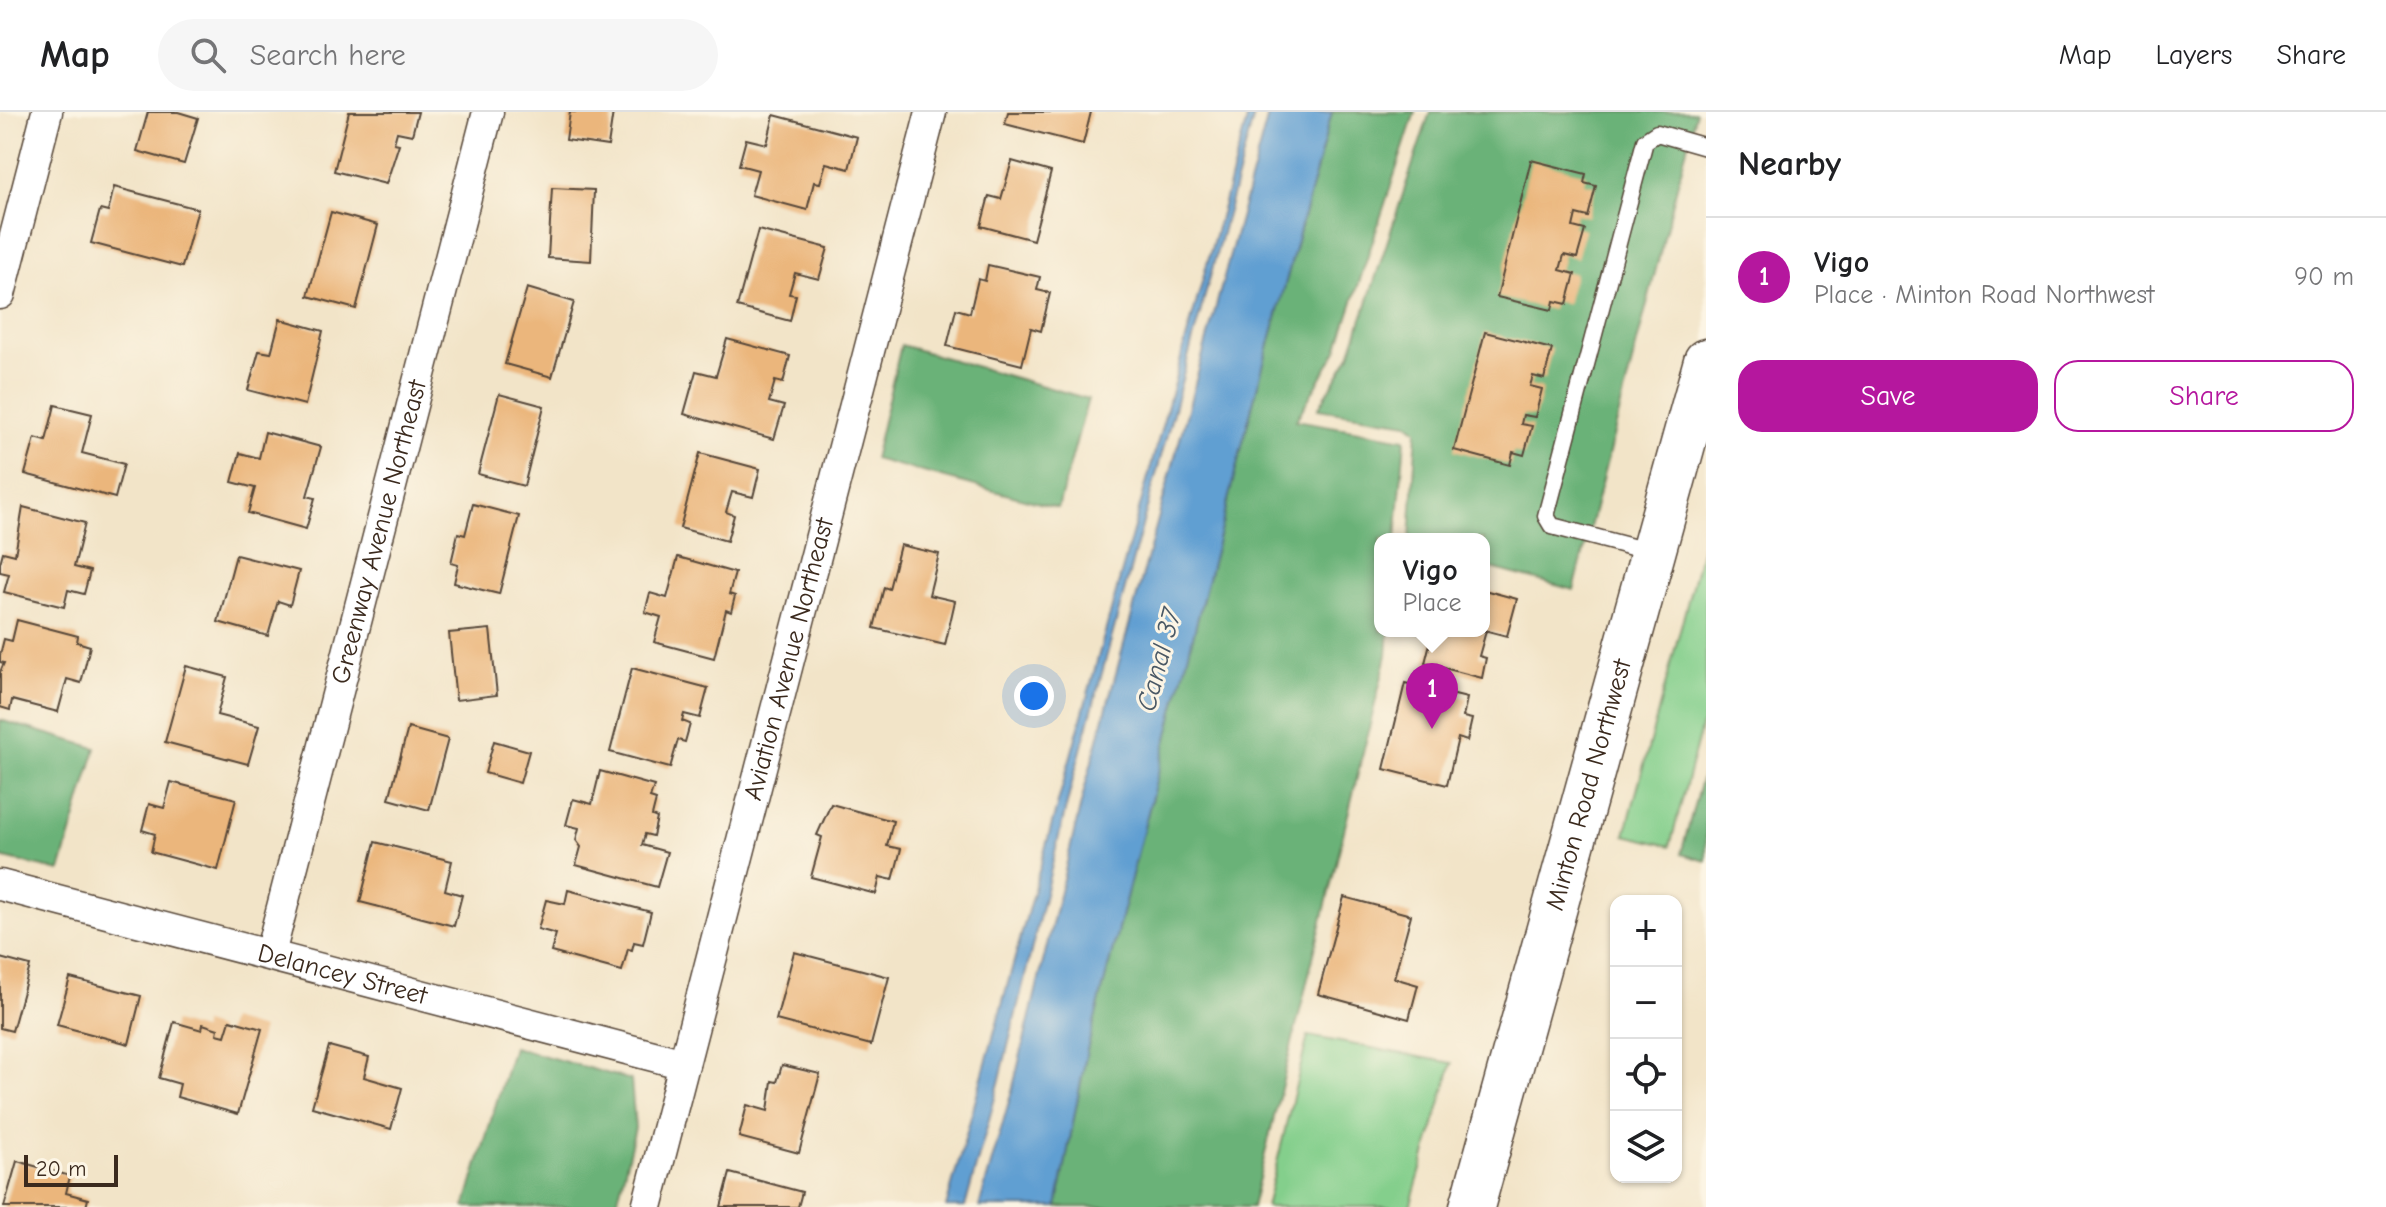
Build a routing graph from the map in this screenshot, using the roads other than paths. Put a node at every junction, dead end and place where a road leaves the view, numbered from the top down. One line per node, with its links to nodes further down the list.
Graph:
1 (47, 112): 5 (street)
2 (488, 112): 9 (street, Greenway Avenue Northeast)
3 (931, 112): 10 (street, Aviation Avenue Northeast)
4 (1706, 147): 7 (lane)
5 (0, 294)
6 (1706, 361): 7 (main road, Minton Road Northwest)
7 (1653, 553): 12 (main road, Minton Road Northwest)
8 (0, 885): 9 (street, Delancey Street)
9 (270, 954): 10 (street, Delancey Street)
10 (684, 1064): 11 (street, Aviation Avenue Northeast)
11 (647, 1207)
12 (1472, 1207)

